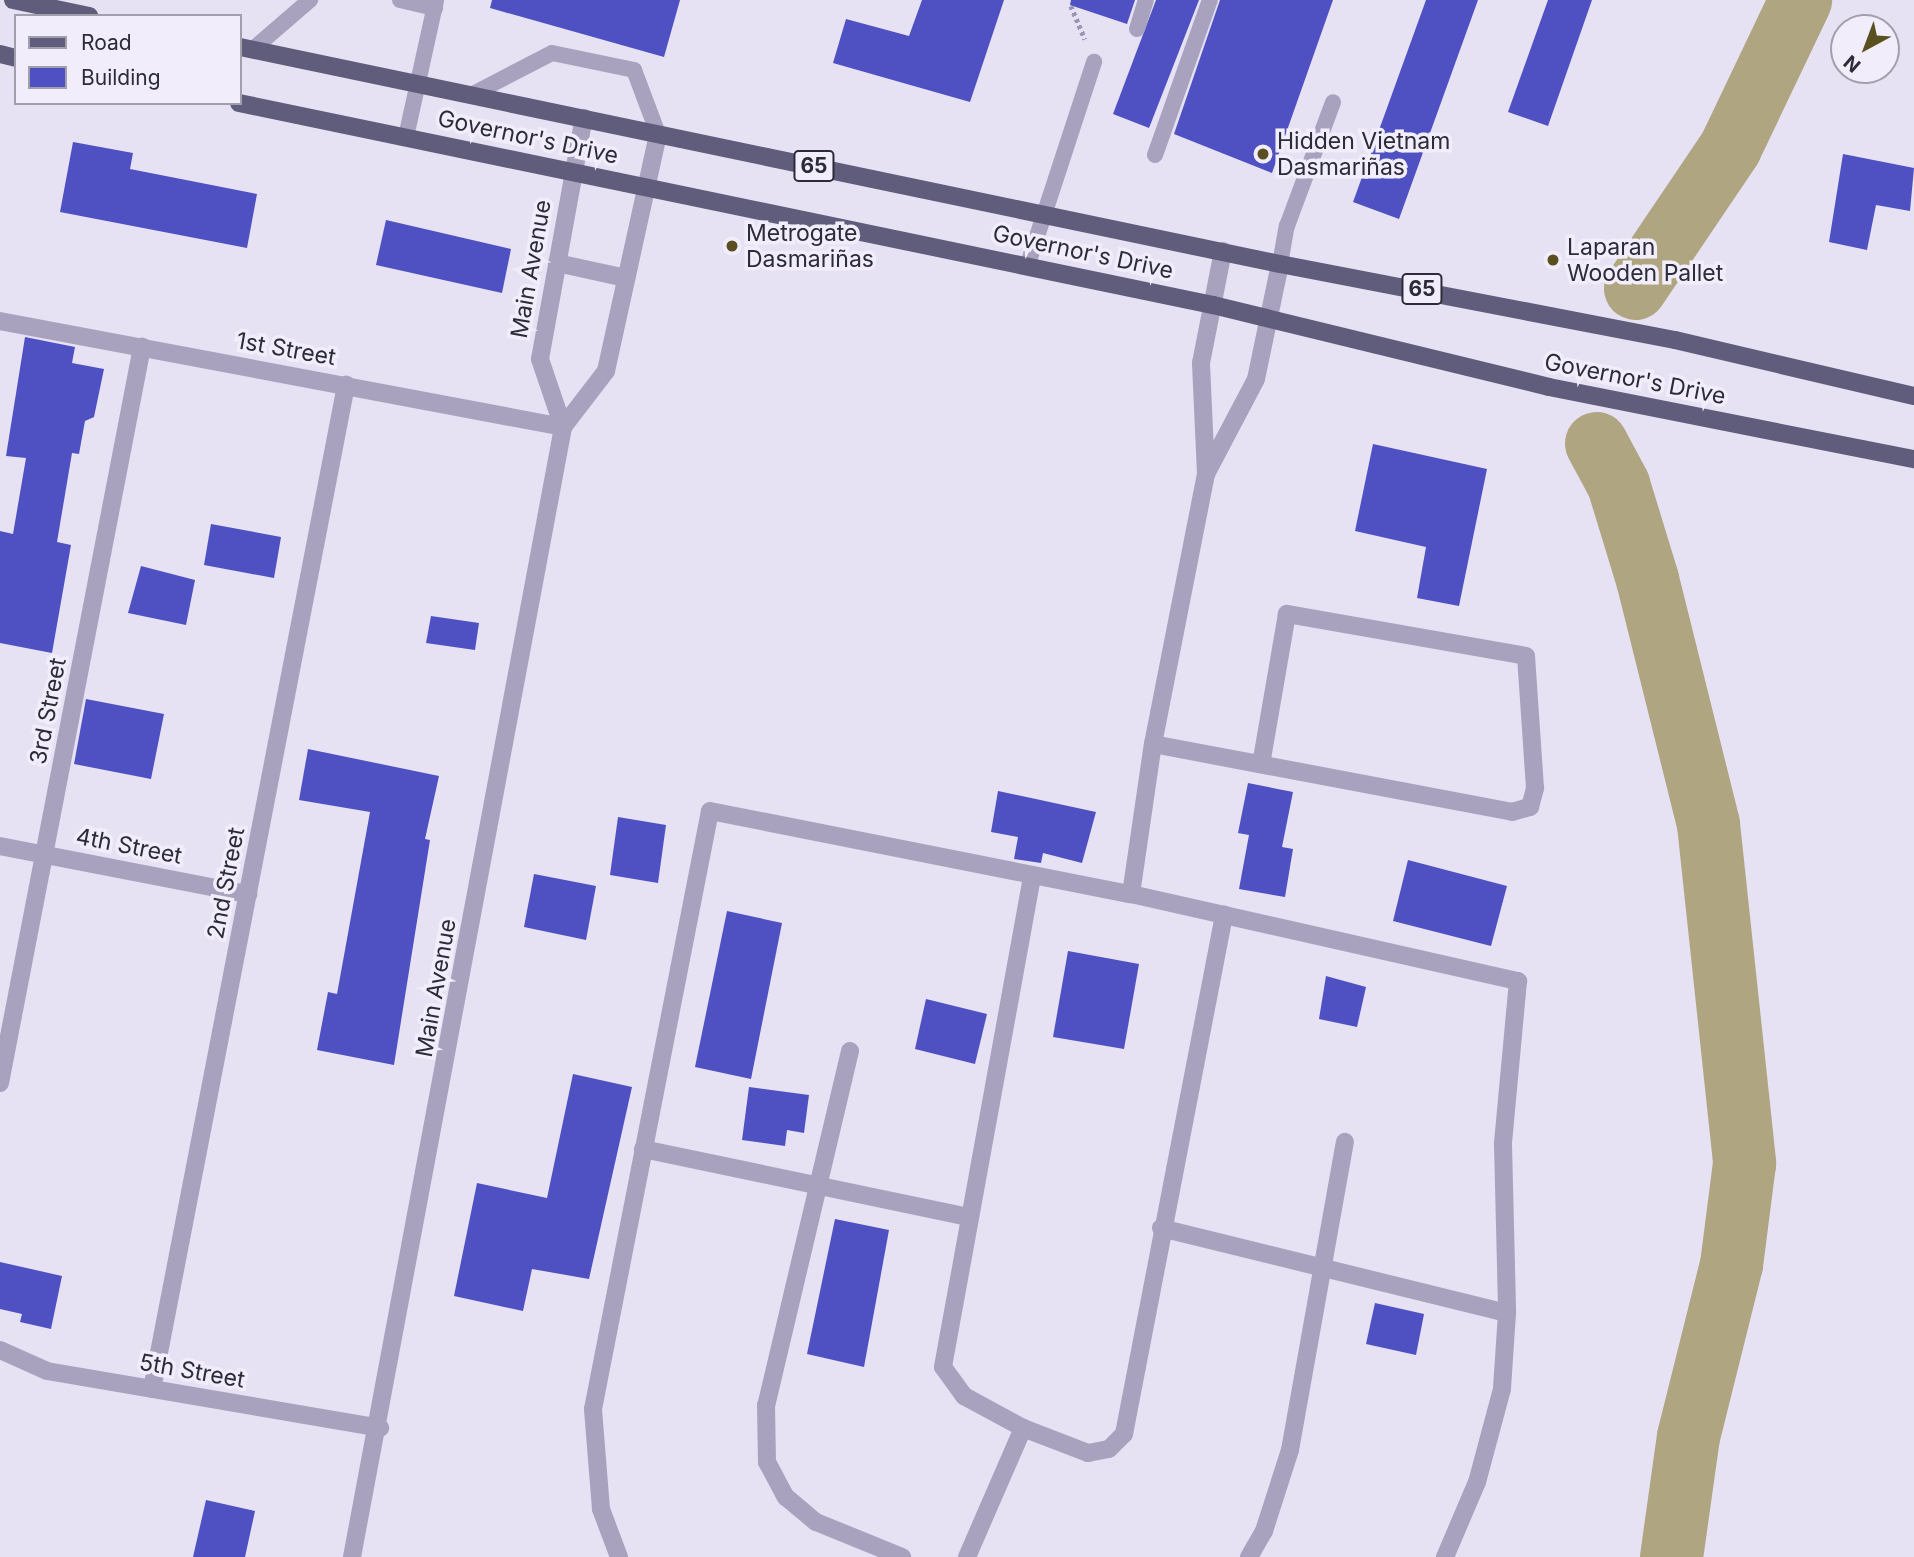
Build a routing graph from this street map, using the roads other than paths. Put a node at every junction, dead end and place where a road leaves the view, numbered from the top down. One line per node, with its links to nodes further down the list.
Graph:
1 (13, 0): 7 (main road)
2 (310, 0): 9 (lane)
3 (400, 0): 6 (lane)
4 (1146, 0): 8 (lane)
5 (1210, 0): 18 (lane)
6 (436, 4): 11 (lane)
7 (80, 14)
8 (1137, 29)
9 (246, 48): 11 (main road, Governor's Drive / 65)
10 (1094, 62): 21 (lane)
11 (418, 84): 12 (main road, Governor's Drive / 65); 17 (lane)
12 (471, 95): 15 (main road, Governor's Drive / 65); 16 (lane)
13 (1333, 102): 24 (lane)
14 (242, 104): 17 (main road, Governor's Drive / 65)
15 (584, 118): 16 (main road, Governor's Drive / 65); 19 (street, Main Avenue)
16 (658, 134): 20 (street, Main Avenue); 21 (main road, Governor's Drive / 65)
17 (405, 137): 19 (main road, Governor's Drive / 65)
18 (1155, 155)
19 (574, 172): 20 (main road, Governor's Drive / 65); 23 (street, Main Avenue)
20 (646, 186): 25 (main road, Governor's Drive / 65); 26 (street, Main Avenue)
21 (1044, 214): 22 (main road, Governor's Drive / 65); 25 (lane)
22 (1223, 251): 24 (main road, Governor's Drive / 65); 27 (street)
23 (557, 263): 26 (street); 33 (street, Main Avenue)
24 (1280, 264): 28 (street); 32 (main road, Governor's Drive / 65)
25 (1027, 267): 27 (main road, Governor's Drive / 65)
26 (626, 278): 33 (street, Main Avenue)
27 (1213, 304): 28 (main road, Governor's Drive / 65); 35 (street)
28 (1270, 318): 34 (main road, Governor's Drive / 65); 35 (street)
29 (0, 321): 30 (street, 1st Street)
30 (142, 348): 31 (street, 1st Street); 39 (street, 3rd Street)
31 (346, 385): 33 (street, 1st Street); 41 (street, 2nd Street)
32 (1914, 396)
33 (564, 427): 55 (street, Main Avenue)
34 (1914, 459)
35 (1206, 474): 36 (street)
36 (1153, 744): 37 (street); 42 (street)
37 (1261, 764): 37 (street)
38 (0, 846): 39 (street, 4th Street)
39 (45, 854): 41 (street, 4th Street); 45 (street, 3rd Street)
40 (1032, 877): 42 (street); 47 (street); 49 (street)
41 (248, 894): 54 (street, 2nd Street)
42 (1131, 894): 43 (street)
43 (1224, 915): 50 (street); 52 (street)
44 (850, 1051): 48 (street)
45 (0, 1083)
46 (1345, 1142): 51 (street)
47 (643, 1149): 48 (street); 58 (street)
48 (818, 1185): 49 (street); 59 (street)
49 (969, 1217): 56 (street)
50 (1161, 1228): 51 (street); 56 (street)
51 (1326, 1269): 52 (street); 61 (street)
52 (1507, 1313): 62 (street)
53 (0, 1350): 54 (street, 5th Street)
54 (152, 1389): 55 (street, 5th Street)
55 (380, 1428): 57 (street, Main Avenue)
56 (1023, 1428): 60 (street)
57 (352, 1557)
58 (619, 1557)
59 (902, 1557)
60 (967, 1557)
61 (1249, 1557)
62 (1445, 1557)

